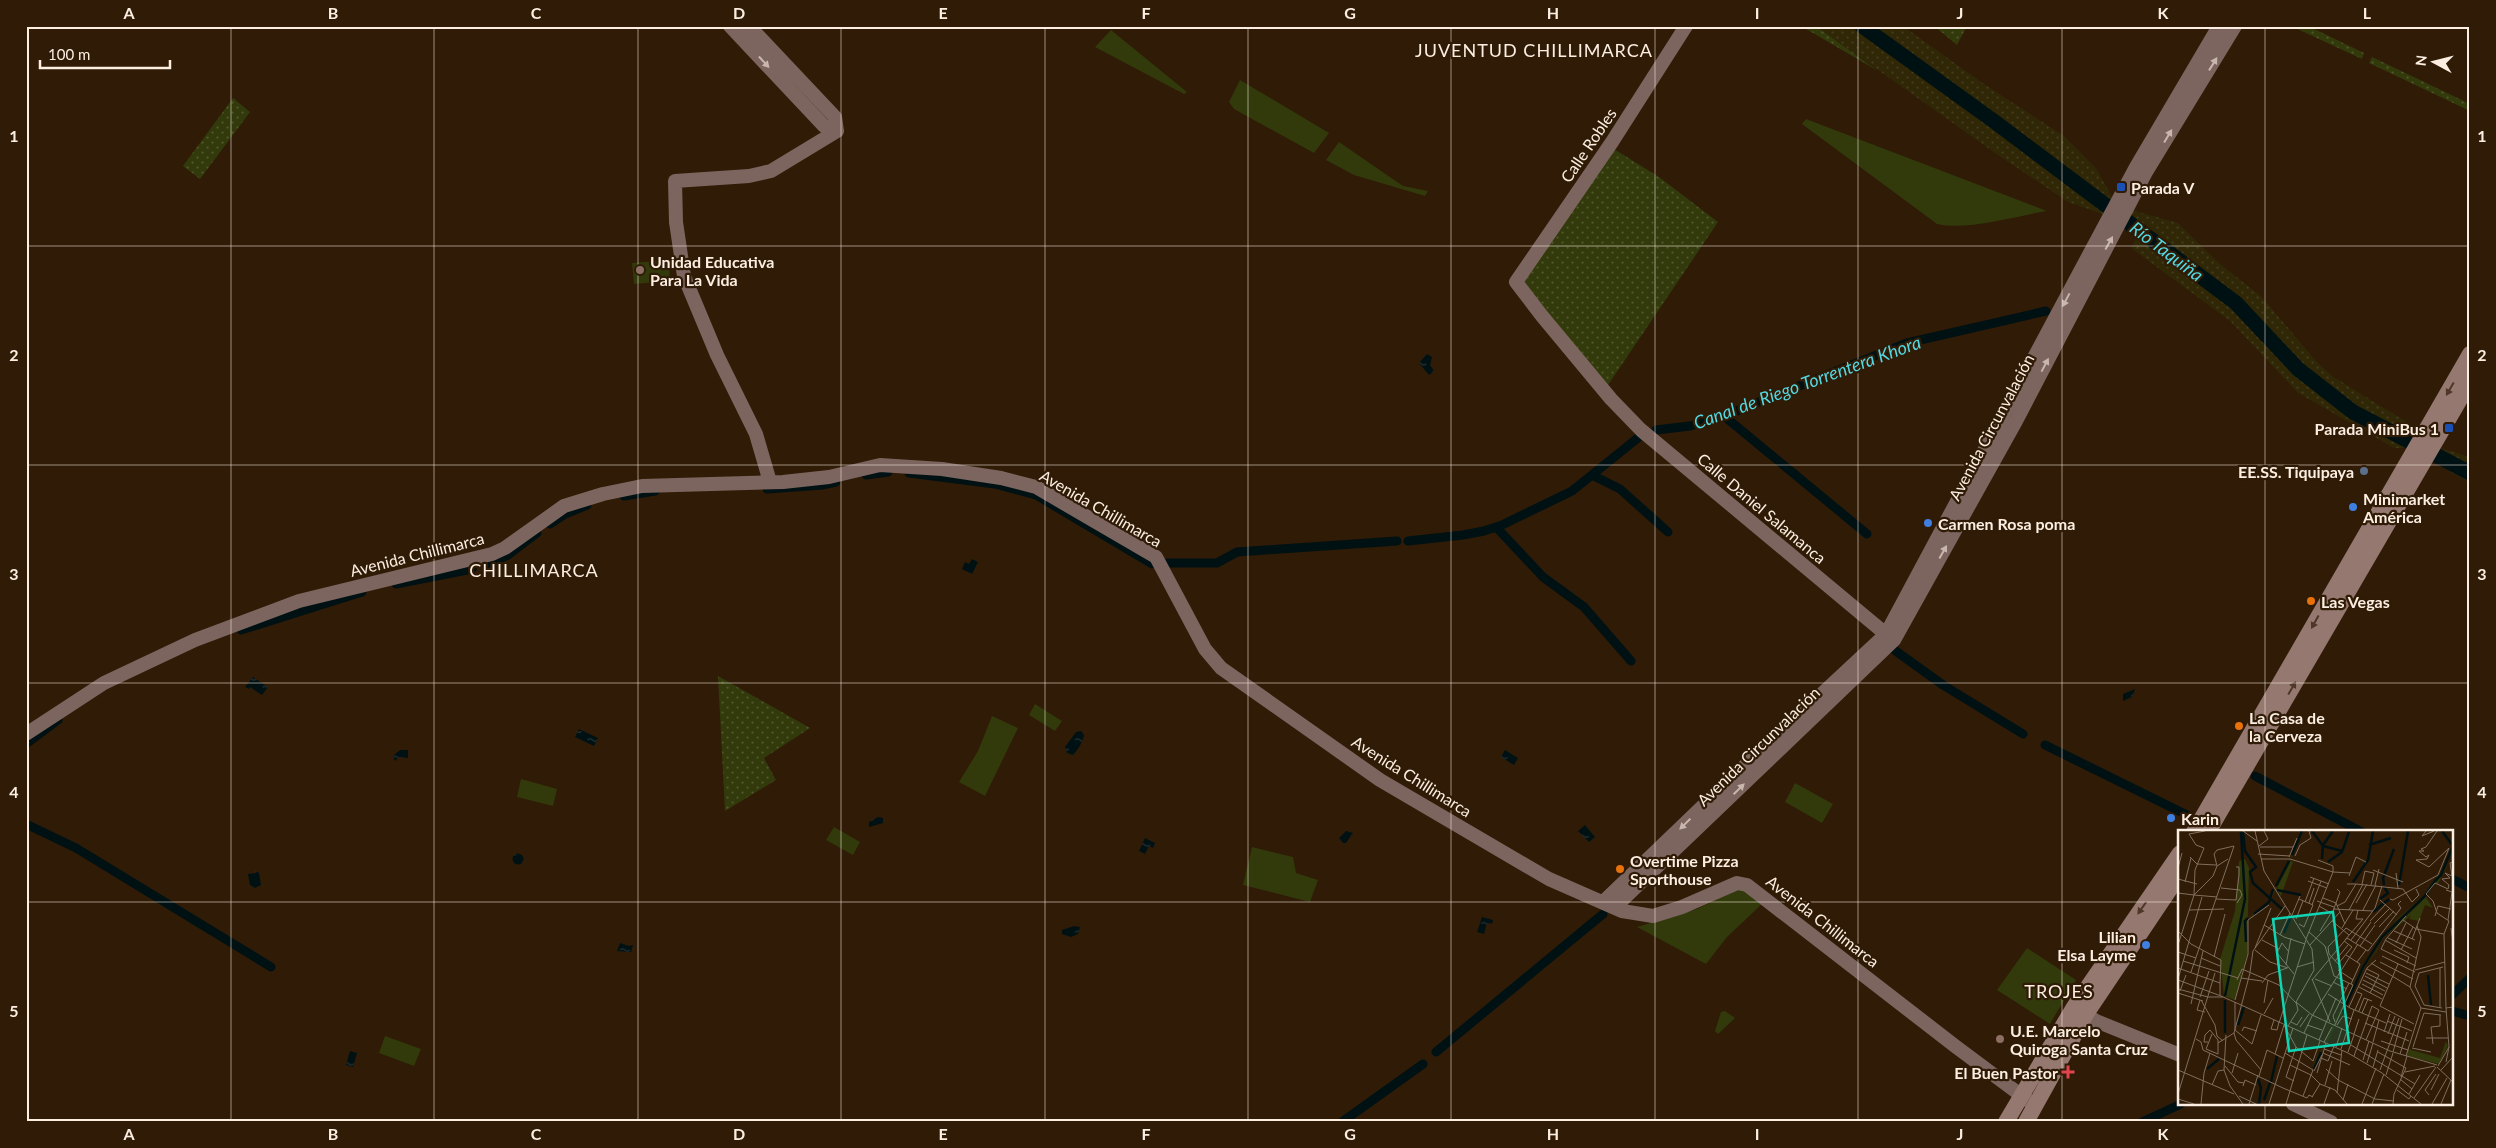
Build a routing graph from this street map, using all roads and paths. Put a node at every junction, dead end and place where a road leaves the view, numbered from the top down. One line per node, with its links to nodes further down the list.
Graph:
1 (730, 26): 6 (street, one-way to 6)
2 (749, 26): 6 (street)
3 (1686, 26): 8 (street, Calle Robles)
4 (2219, 26): 7 (street, Avenida Circunvalación)
5 (2236, 26): 7 (street, Avenida Circunvalación, one-way to 5)
6 (837, 131): 12 (street)
7 (2126, 200): 13 (street, Avenida Circunvalación)
8 (1516, 282): 13 (street, Calle Daniel Salamanca)
9 (2470, 354): 11 (main road, one-way to 11)
10 (2470, 382): 11 (main road)
11 (2424, 448): 15 (main road)
12 (770, 482): 14 (street, Avenida Chillimarca); 20 (street, Avenida Chillimarca)
13 (1890, 637): 20 (street, Avenida Circunvalación)
14 (26, 734)
15 (2236, 775): 16 (main road); 17 (main road)
16 (2195, 830)
17 (2209, 830)
18 (2178, 856): 21 (main road, one-way to 21)
19 (2178, 877): 21 (main road)
20 (1609, 905): 23 (street, Avenida Chillimarca)
21 (2080, 1011): 22 (street); 23 (main road); 24 (main road)
22 (2178, 1054)
23 (2021, 1096): 24 (street, Avenida Chillimarca); 26 (main road)
24 (2035, 1105): 27 (main road)
25 (2297, 1106): 28 (street)
26 (2006, 1122)
27 (2026, 1122)
28 (2332, 1122)

